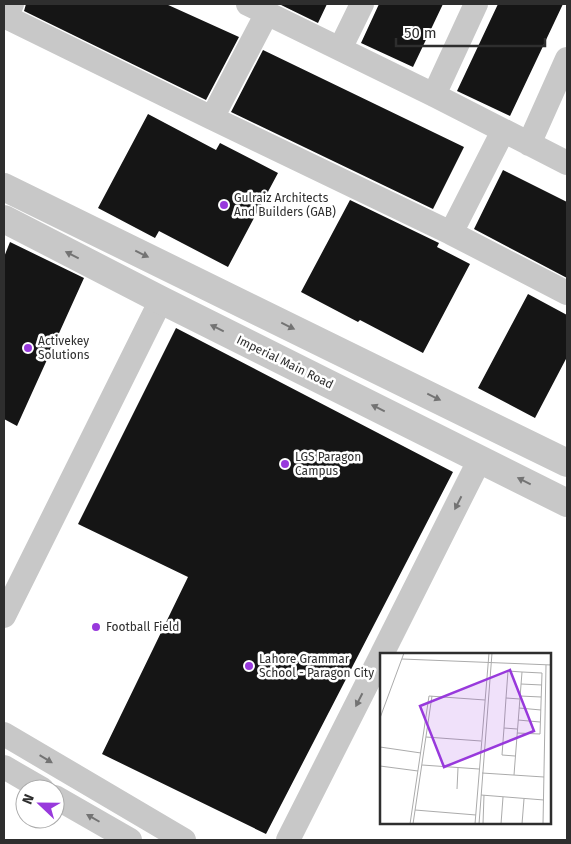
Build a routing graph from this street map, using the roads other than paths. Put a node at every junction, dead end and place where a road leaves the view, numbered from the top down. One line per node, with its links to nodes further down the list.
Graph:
1 (12, 4): 8 (street)
2 (362, 4): 5 (street)
3 (476, 4): 7 (street)
4 (257, 8): 5 (street); 8 (street)
5 (340, 49): 7 (street)
6 (567, 59): 10 (street)
7 (434, 94): 9 (street)
8 (212, 118): 14 (street)
9 (502, 131): 10 (street); 14 (street)
10 (529, 144): 11 (street)
11 (567, 163)
12 (4, 187): 18 (street, one-way to 18)
13 (4, 219): 16 (street, Imperial Main Road, one-way to 13)
14 (451, 233): 15 (street)
15 (567, 293)
16 (161, 300): 17 (street, Imperial Main Road, one-way to 16); 20 (street)
17 (480, 459): 19 (street, Imperial Main Road, one-way to 17); 21 (street, one-way to 21)
18 (567, 463)
19 (567, 503)
20 (4, 616)
21 (383, 653)
22 (380, 659): 29 (street, one-way to 29)
23 (4, 734): 28 (street, one-way to 28)
24 (4, 767): 25 (street)
25 (25, 779)
26 (65, 802): 27 (street, one-way to 26)
27 (130, 840)
28 (184, 840)
29 (288, 840)

